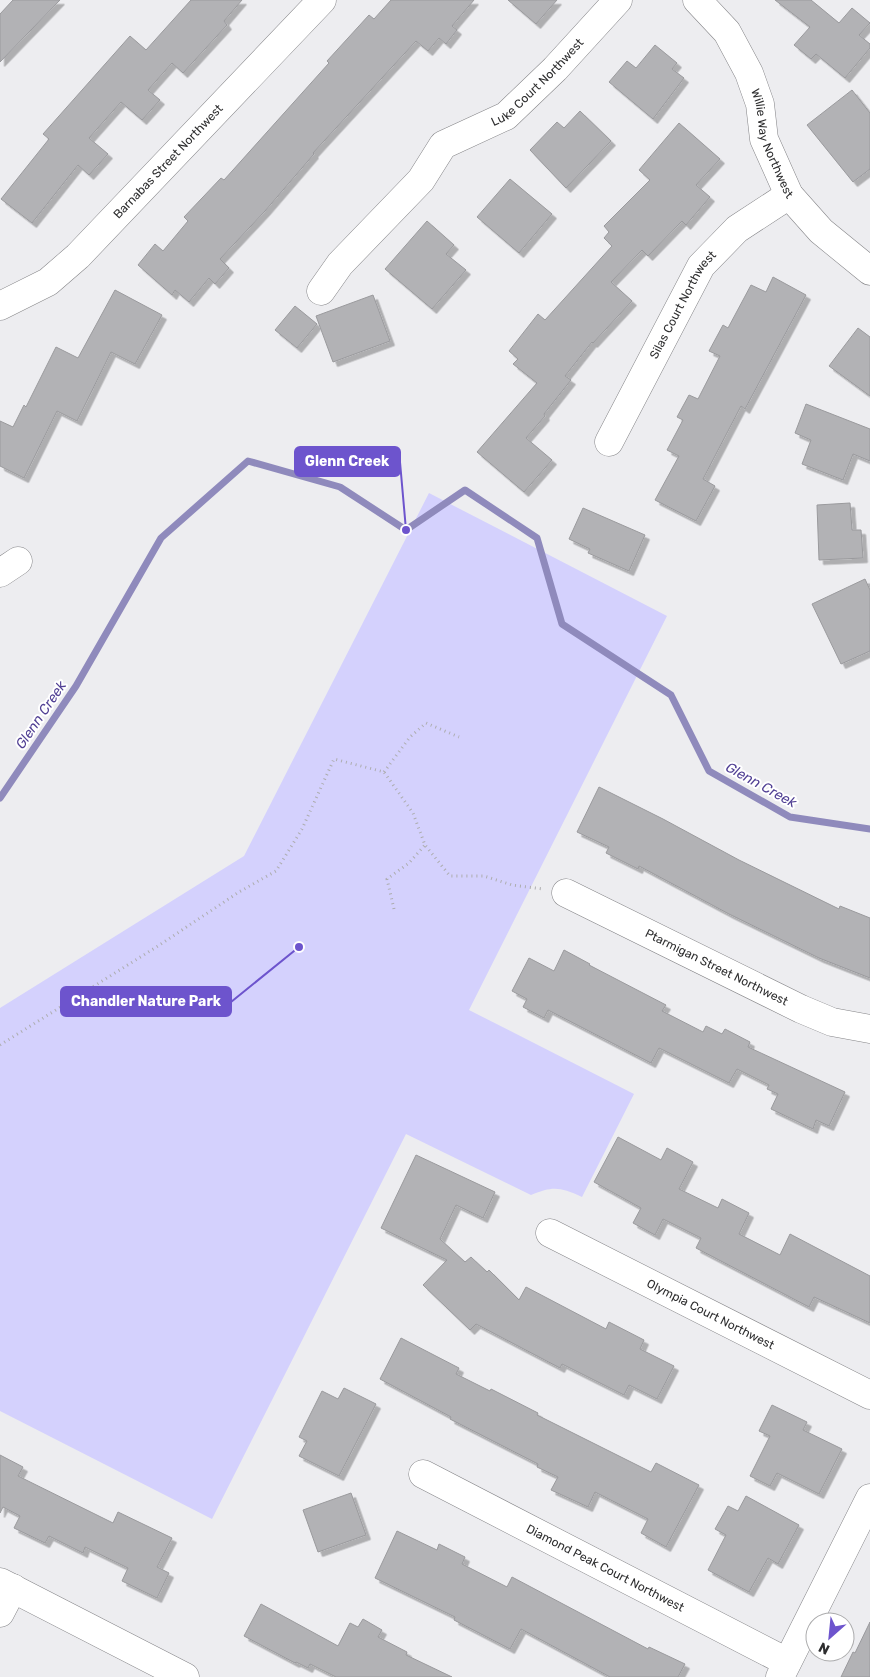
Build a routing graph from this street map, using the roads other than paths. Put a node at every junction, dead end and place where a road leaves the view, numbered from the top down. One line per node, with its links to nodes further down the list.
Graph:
1 (322, 0): 7 (street, Barnabas Street Northwest)
2 (618, 0): 6 (street, Luke Court Northwest)
3 (697, 0): 4 (street, Willie Way Northwest)
4 (788, 195): 5 (street, Willie Way Northwest); 8 (street, Silas Court Northwest)
5 (870, 270)
6 (321, 291)
7 (0, 306)
8 (609, 442)
9 (566, 893): 10 (street, Ptarmigan Street Northwest)
10 (870, 1029)
11 (550, 1233): 12 (street, Olympia Court Northwest)
12 (870, 1395)
13 (423, 1474): 17 (street, Diamond Peak Court Northwest)
14 (870, 1498): 17 (street)
15 (6, 1585): 16 (street); 18 (street)
16 (0, 1613)
17 (783, 1669)
18 (185, 1677)

